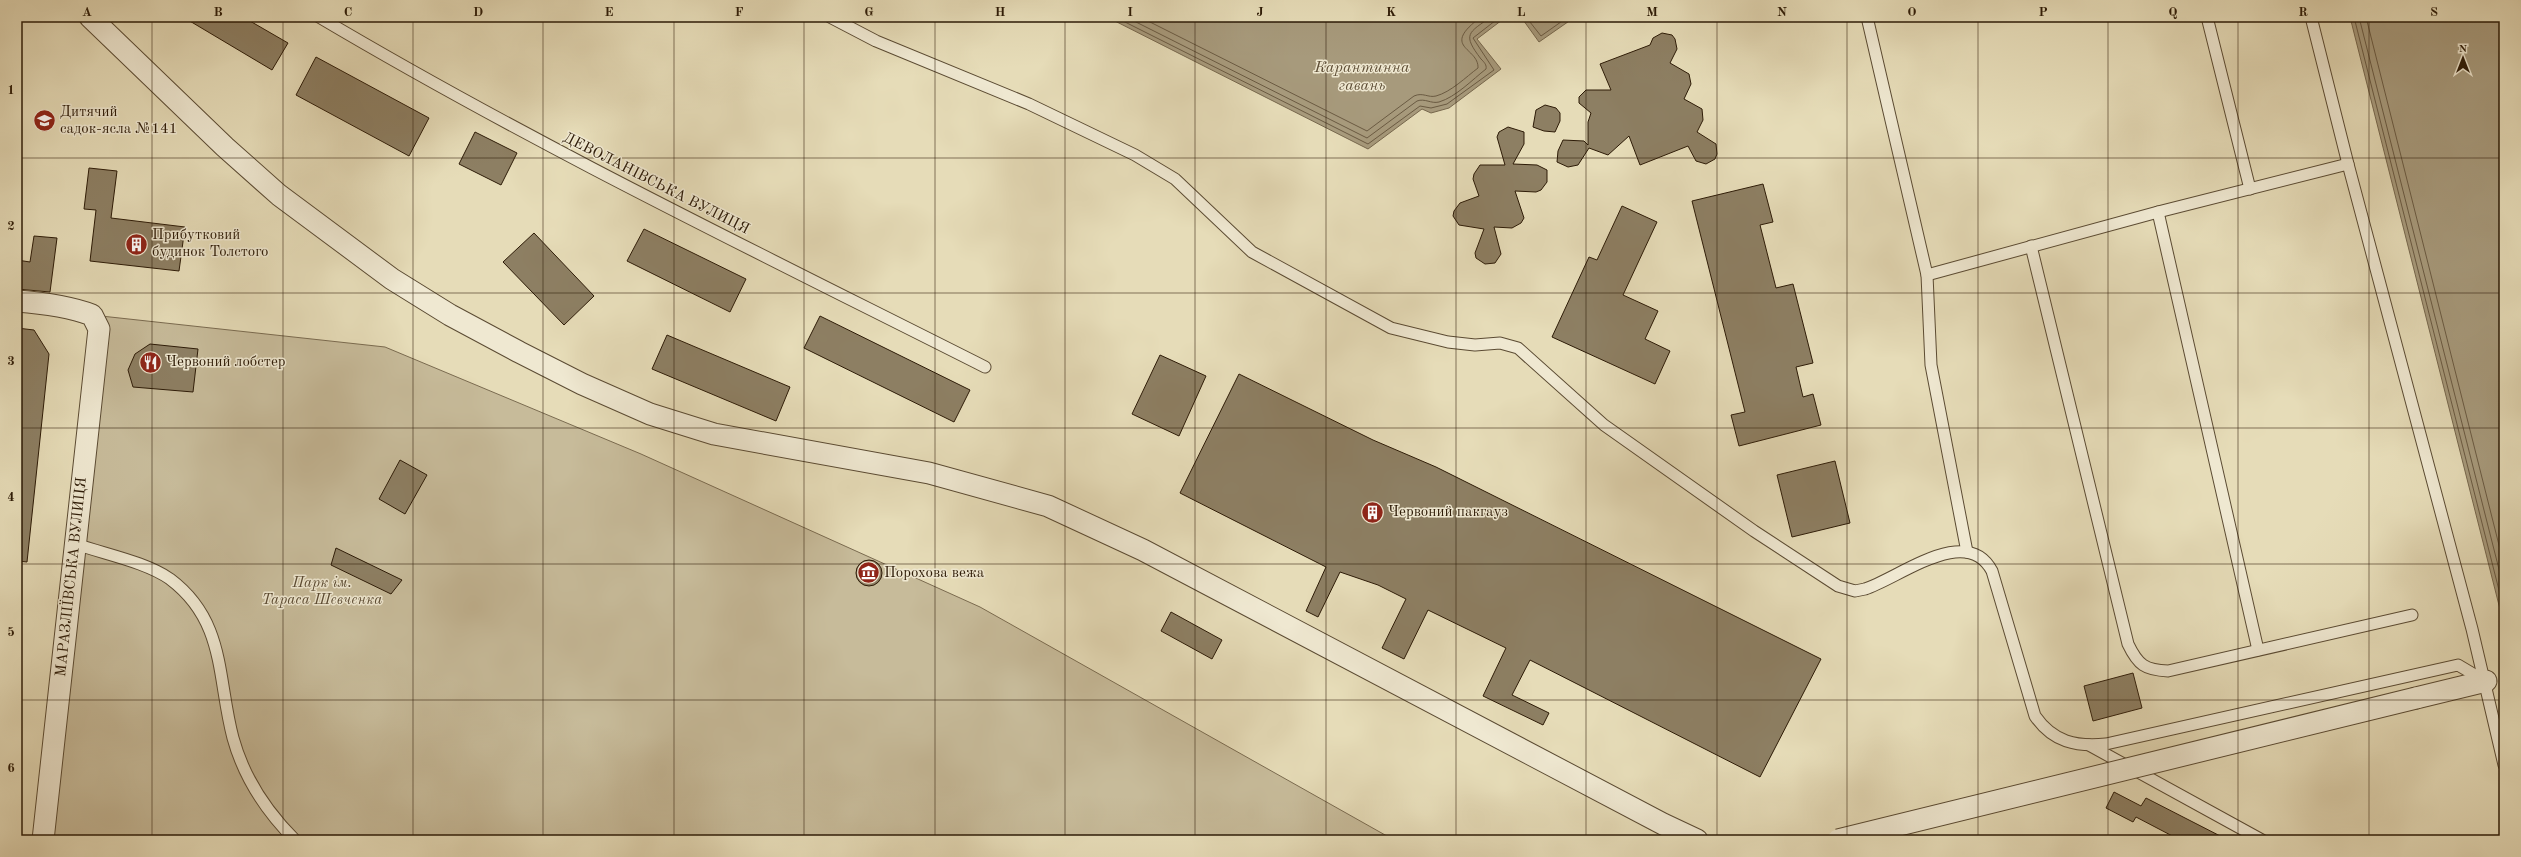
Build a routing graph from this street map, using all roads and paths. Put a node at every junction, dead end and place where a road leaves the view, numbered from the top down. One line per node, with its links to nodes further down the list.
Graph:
1 (90, 17): 23 (street)
2 (319, 17): 13 (lane, ДЕВОЛАНІВСЬКА ВУЛИЦЯ)
3 (830, 17): 15 (lane)
4 (1867, 17): 11 (lane)
5 (2207, 17): 8 (lane)
6 (2312, 17): 7 (lane)
7 (2348, 164): 8 (lane); 18 (lane)
8 (2250, 189): 9 (lane)
9 (2158, 212): 10 (lane); 17 (lane)
10 (2031, 246): 11 (lane); 17 (lane)
11 (1927, 275): 15 (lane)
12 (17, 301): 14 (street, МАРАЗЛІЇВСЬКА ВУЛИЦЯ)
13 (985, 367)
14 (76, 544): 21 (street, МАРАЗЛІЇВСЬКА ВУЛИЦЯ); 22 (lane)
15 (1967, 552): 19 (lane)
16 (2412, 615): 17 (lane)
17 (2258, 650)
18 (2486, 681): 19 (lane); 20 (lane); 24 (street, bridge)
19 (2088, 746): 25 (lane)
20 (2504, 765)
21 (43, 840)
22 (295, 840)
23 (1697, 840)
24 (1838, 840)
25 (2262, 840)

